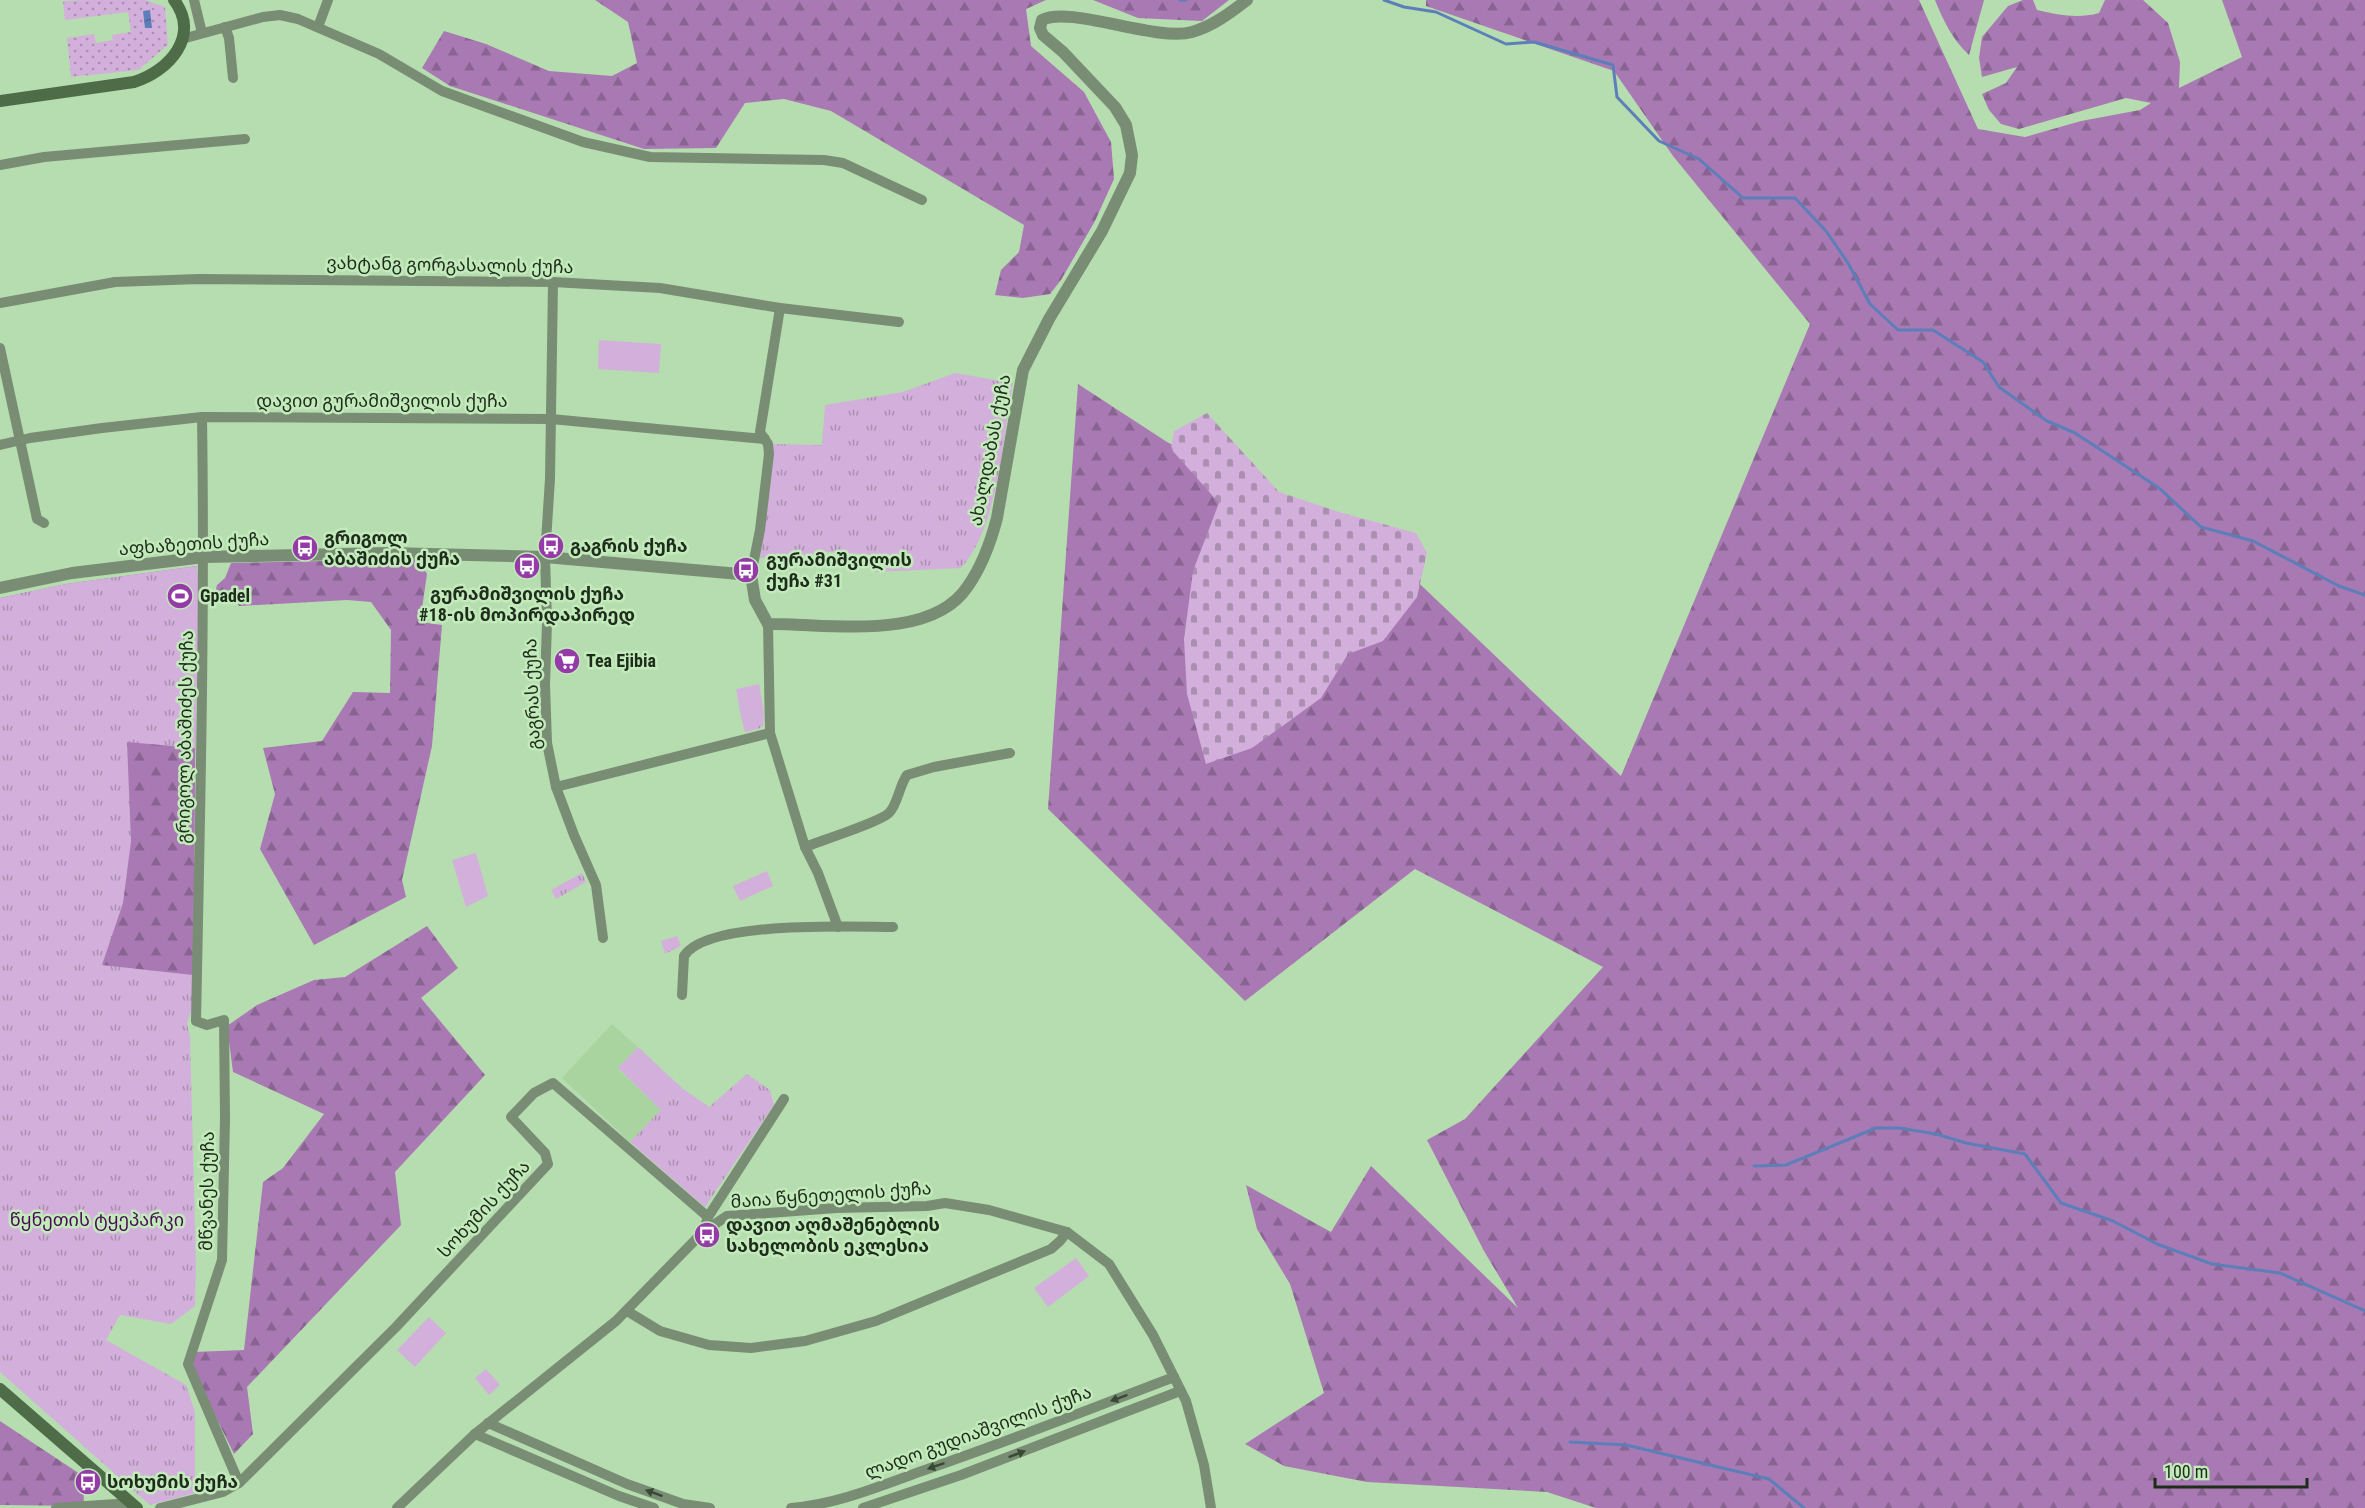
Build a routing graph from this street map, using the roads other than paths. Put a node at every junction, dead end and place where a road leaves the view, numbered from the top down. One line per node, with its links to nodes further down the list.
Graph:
1 (174, 0): 8 (main road)
2 (194, 0): 7 (street)
3 (328, 0): 6 (street)
4 (1247, 0): 29 (street, ახალდაბას ქუჩა)
5 (225, 27): 6 (street); 7 (street); 9 (street)
6 (318, 27): 13 (street)
7 (202, 33): 8 (street)
8 (182, 39): 10 (main road)
9 (233, 78)
10 (0, 101)
11 (245, 139): 12 (street)
12 (0, 165)
13 (922, 200)
14 (553, 282): 15 (street, ვახტანგ გორგასალის ქუჩა); 16 (street, ვახტანგ გორგასალის ქუჩა); 20 (street, გაგრას ქუჩა)
15 (0, 303)
16 (780, 309): 17 (street, ვახტანგ გორგასალის ქუჩა); 21 (street)
17 (899, 322)
18 (0, 348): 22 (street)
19 (202, 417): 20 (street, დავით გურამიშვილის ქუჩა); 22 (street, დავით გურამიშვილის ქუჩა); 25 (street, გრიგოლ აბაშიძეს ქუჩა)
20 (551, 419): 21 (street, დავით გურამიშვილის ქუჩა); 26 (street, გაგრას ქუჩა)
21 (765, 439): 27 (street)
22 (20, 440): 23 (street, დავით გურამიშვილის ქუჩა); 24 (street)
23 (0, 445)
24 (44, 523)
25 (204, 557): 26 (street, აფხაზეთის ქუჩა); 28 (street, აფხაზეთის ქუჩა); 38 (street, გრიგოლ აბაშიძეს ქუჩა)
26 (545, 557): 27 (street, აფხაზეთის ქუჩა); 32 (street, გაგრას ქუჩა)
27 (751, 575): 29 (street)
28 (0, 588)
29 (768, 624): 30 (street)
30 (770, 733): 32 (street); 33 (street)
31 (1010, 753): 33 (street)
32 (556, 787): 36 (street, გაგრას ქუჩა)
33 (805, 847): 34 (street)
34 (838, 927): 35 (street); 37 (street)
35 (893, 927)
36 (603, 938)
37 (682, 995)
38 (196, 1021): 55 (street, მწვანეს ქუჩა)
39 (784, 1099): 40 (street)
40 (708, 1216): 41 (street); 55 (street, სოხუმის ქუჩა)
41 (703, 1232): 42 (street, მაია წყნეთელის ქუჩა); 43 (street, მაია წყნეთელის ქუჩა)
42 (1067, 1232): 43 (street); 44 (street, მაია წყნეთელის ქუჩა)
43 (627, 1311): 47 (street, მაია წყნეთელის ქუჩა)
44 (1174, 1377): 46 (street, მაია წყნეთელის ქუჩა); 48 (street, ლადო გუდიაშვილის ქუჩა, one-way to 48)
45 (0, 1389): 57 (main road)
46 (1180, 1391): 50 (street, ლადო გუდიაშვილის ქუჩა); 65 (street, მაია წყნეთელის ქუჩა)
47 (488, 1422): 49 (street, მაია წყნეთელის ქუჩა); 51 (street)
48 (1043, 1427): 50 (street); 56 (street, ლადო გუდიაშვილის ქუჩა, one-way to 56)
49 (475, 1434): 52 (street); 60 (street, მაია წყნეთელის ქუჩა)
50 (1049, 1442): 64 (street, ლადო გუდიაშვილის ქუჩა, one-way to 50)
51 (551, 1450): 52 (street); 53 (street)
52 (546, 1464): 54 (street)
53 (586, 1466): 54 (street); 62 (street, one-way to 53)
54 (580, 1478): 61 (street)
55 (239, 1483): 59 (street, სოხუმის ქუჩა)
56 (832, 1504): 63 (street, ლადო გუდიაშვილის ქუჩა)
57 (134, 1505): 58 (street)
58 (56, 1508)
59 (160, 1508)
60 (397, 1508)
61 (654, 1508)
62 (711, 1508)
63 (791, 1508)
64 (863, 1508)
65 (1211, 1508)

